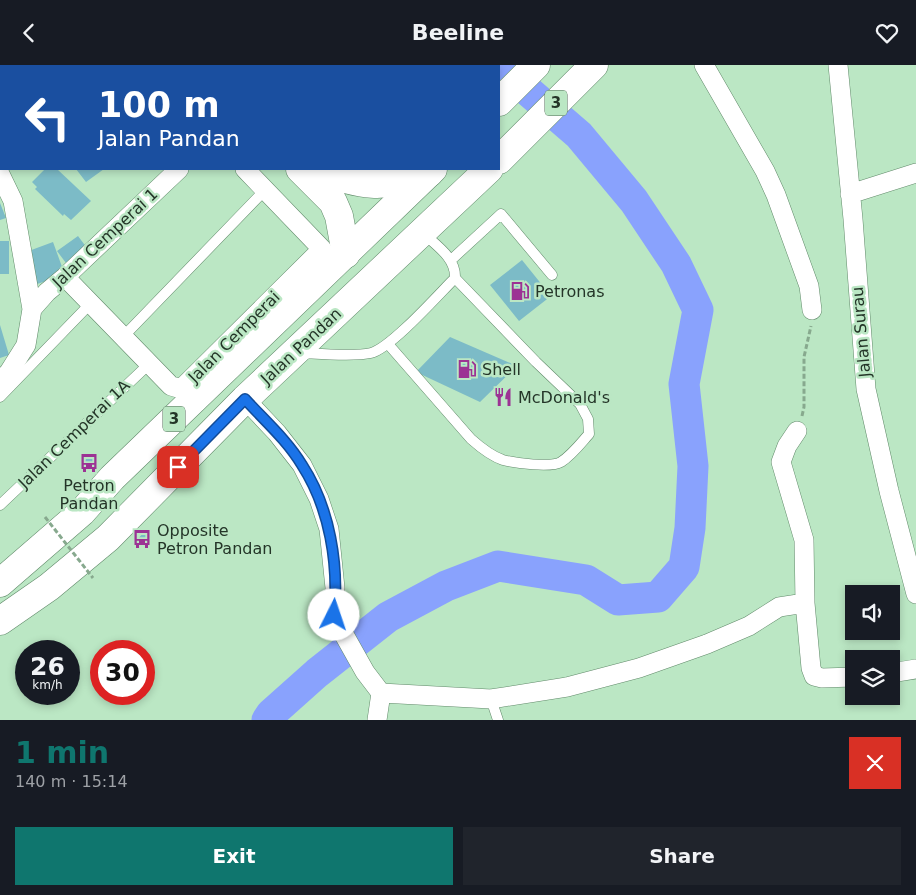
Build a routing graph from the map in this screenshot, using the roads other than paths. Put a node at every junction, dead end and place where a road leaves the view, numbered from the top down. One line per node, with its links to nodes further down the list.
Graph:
1 (536, 65): 5 (main road)
2 (594, 65): 6 (main road, 3)
3 (704, 65): 25 (street)
4 (838, 65): 16 (street, Jalan Surau)
5 (500, 101)
6 (500, 159)
7 (178, 170): 21 (street, Jalan Cemperai 1)
8 (245, 170): 15 (street)
9 (301, 170): 18 (main road)
10 (318, 170): 12 (main road)
11 (488, 170): 17 (main road, Jalan Pandan / 3)
12 (431, 171): 18 (main road, 3)
13 (916, 173): 16 (street)
14 (0, 174): 24 (street)
15 (265, 190): 18 (street); 26 (lane)
16 (850, 194): 36 (street, Jalan Surau)
17 (423, 233): 19 (lane); 28 (main road, Jalan Pandan / 3)
18 (334, 251): 29 (street, Jalan Cemperai); 35 (main road, 3)
19 (451, 260): 20 (lane); 22 (lane)
20 (552, 275)
21 (65, 277): 23 (street, Jalan Cemperai); 24 (street, Jalan Cemperai 1)
22 (455, 278): 27 (lane); 27 (lane)
23 (91, 303): 26 (street, Jalan Cemperai); 31 (lane)
24 (32, 309): 30 (street)
25 (812, 310)
26 (123, 337): 29 (street, Jalan Cemperai)
27 (388, 344): 28 (lane)
28 (293, 353): 32 (main road, Jalan Pandan / 3)
29 (149, 363): 34 (lane, Jalan Cemperai 1A)
30 (0, 382)
31 (0, 397)
32 (245, 399): 38 (main road, Jalan Pandan / 3); 42 (street)
33 (797, 431): 37 (street)
34 (0, 505)
35 (0, 583)
36 (916, 594)
37 (805, 603): 41 (street); 43 (street)
38 (0, 621)
39 (916, 669): 40 (street)
40 (900, 672)
41 (845, 677)
42 (381, 693): 43 (street); 44 (street)
43 (491, 699): 45 (lane)
44 (377, 720)
45 (498, 720)

